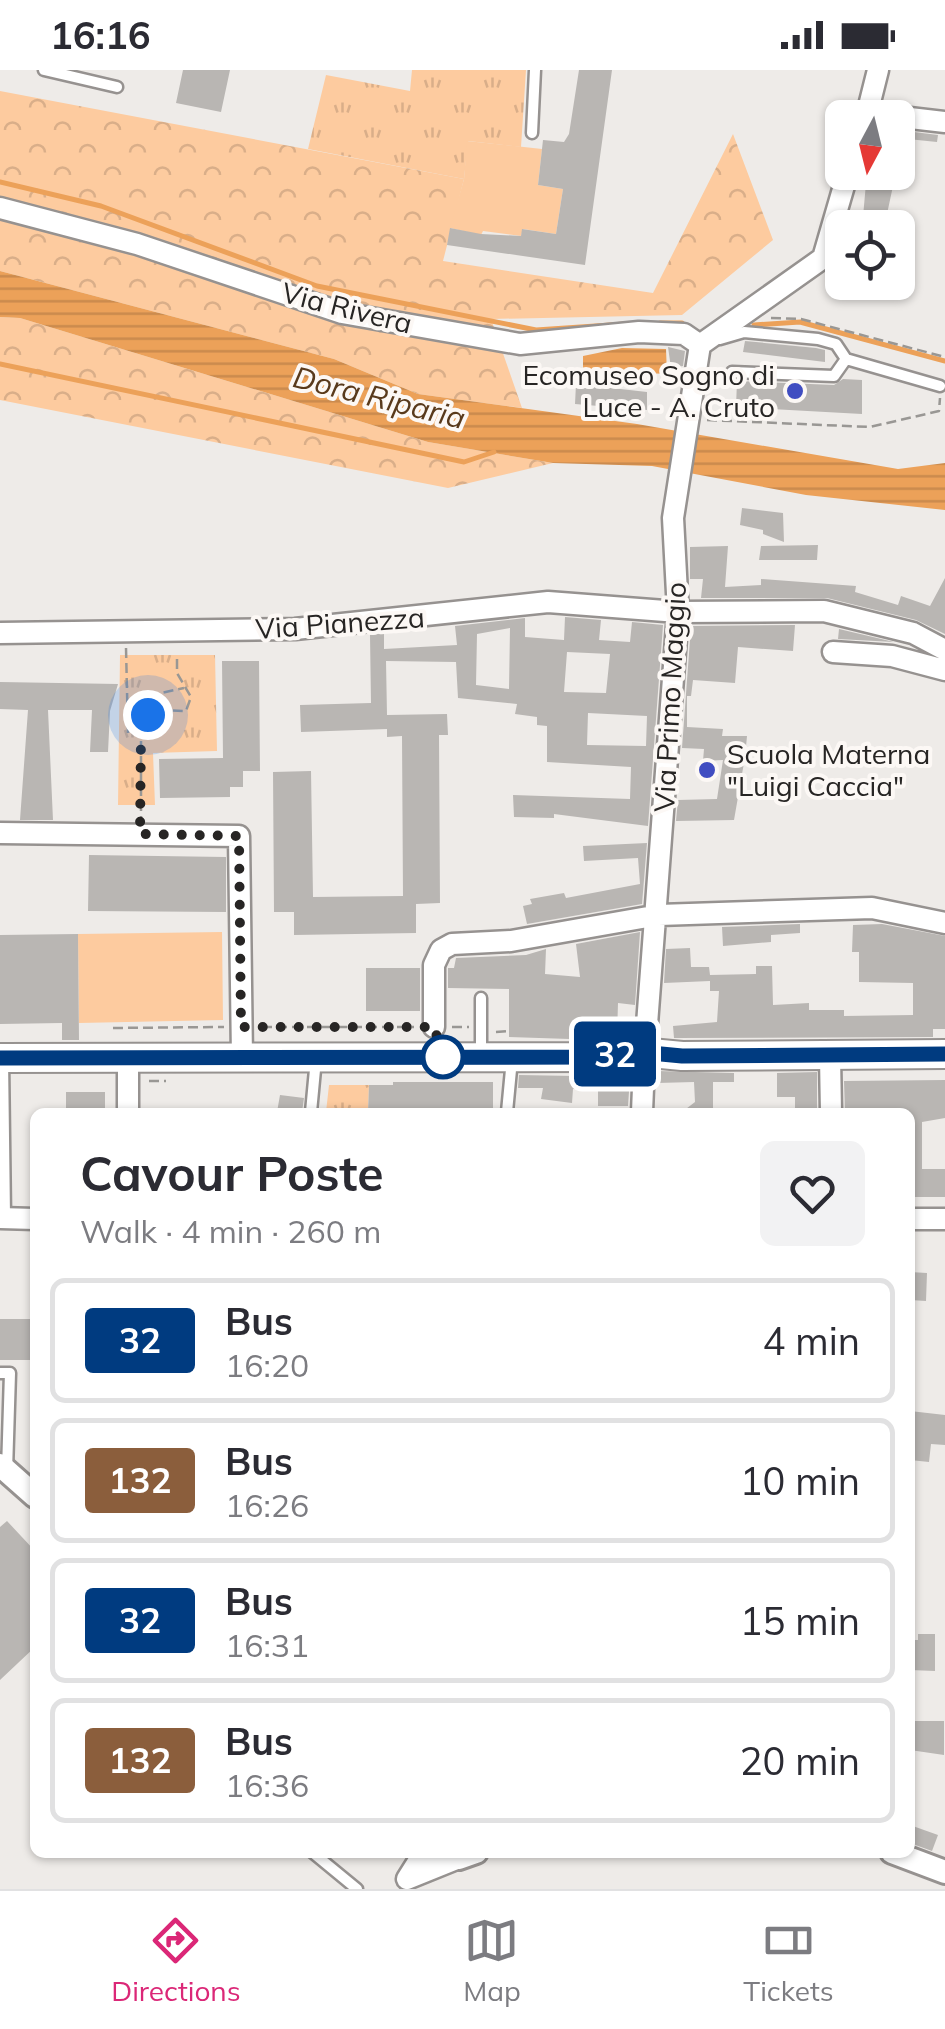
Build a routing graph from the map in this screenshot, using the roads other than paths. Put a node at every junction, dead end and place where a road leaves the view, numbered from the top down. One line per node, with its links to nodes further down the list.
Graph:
1 (44, 70): 4 (lane)
2 (535, 70): 8 (lane)
3 (878, 70): 5 (street)
4 (116, 86)
5 (870, 100)
6 (915, 120): 7 (street)
7 (945, 122)
8 (532, 133)
9 (843, 190): 11 (street)
10 (0, 208): 11 (street, Via Rivera)
11 (698, 352): 12 (lane); 15 (street, Via Primo Maggio)
12 (846, 359): 13 (lane); 14 (lane)
13 (732, 372)
14 (940, 386)
15 (678, 612): 16 (street, Via Pianezza); 17 (street, Via Pianezza); 21 (street, Via Primo Maggio)
16 (0, 633)
17 (945, 650)
18 (834, 652): 19 (street)
19 (945, 670)
20 (0, 833): 32 (street)
21 (658, 915): 22 (street); 24 (street); 29 (street, Via Primo Maggio)
22 (945, 923)
23 (480, 998): 27 (lane)
24 (434, 1027)
25 (945, 1054): 26 (main road)
26 (830, 1056): 29 (main road); 38 (street)
27 (481, 1057): 28 (main road); 33 (main road)
28 (512, 1057): 29 (main road); 36 (lane)
29 (644, 1057): 37 (street, Via Primo Maggio)
30 (2, 1058): 31 (main road); 39 (lane)
31 (128, 1058): 32 (main road); 34 (street)
32 (242, 1058): 33 (main road)
33 (316, 1058): 35 (lane)
34 (128, 1108)
35 (311, 1108)
36 (507, 1108)
37 (642, 1108)
38 (831, 1108)
39 (2, 1218): 42 (street)
40 (915, 1218): 41 (street)
41 (945, 1218)
42 (30, 1219)
43 (0, 1373): 44 (lane)
44 (4, 1468): 45 (street)
45 (30, 1491)
46 (319, 1858): 52 (lane)
47 (420, 1858): 51 (street)
48 (452, 1858): 51 (street)
49 (908, 1858): 50 (street)
50 (945, 1872)
51 (403, 1884)
52 (357, 1889)

